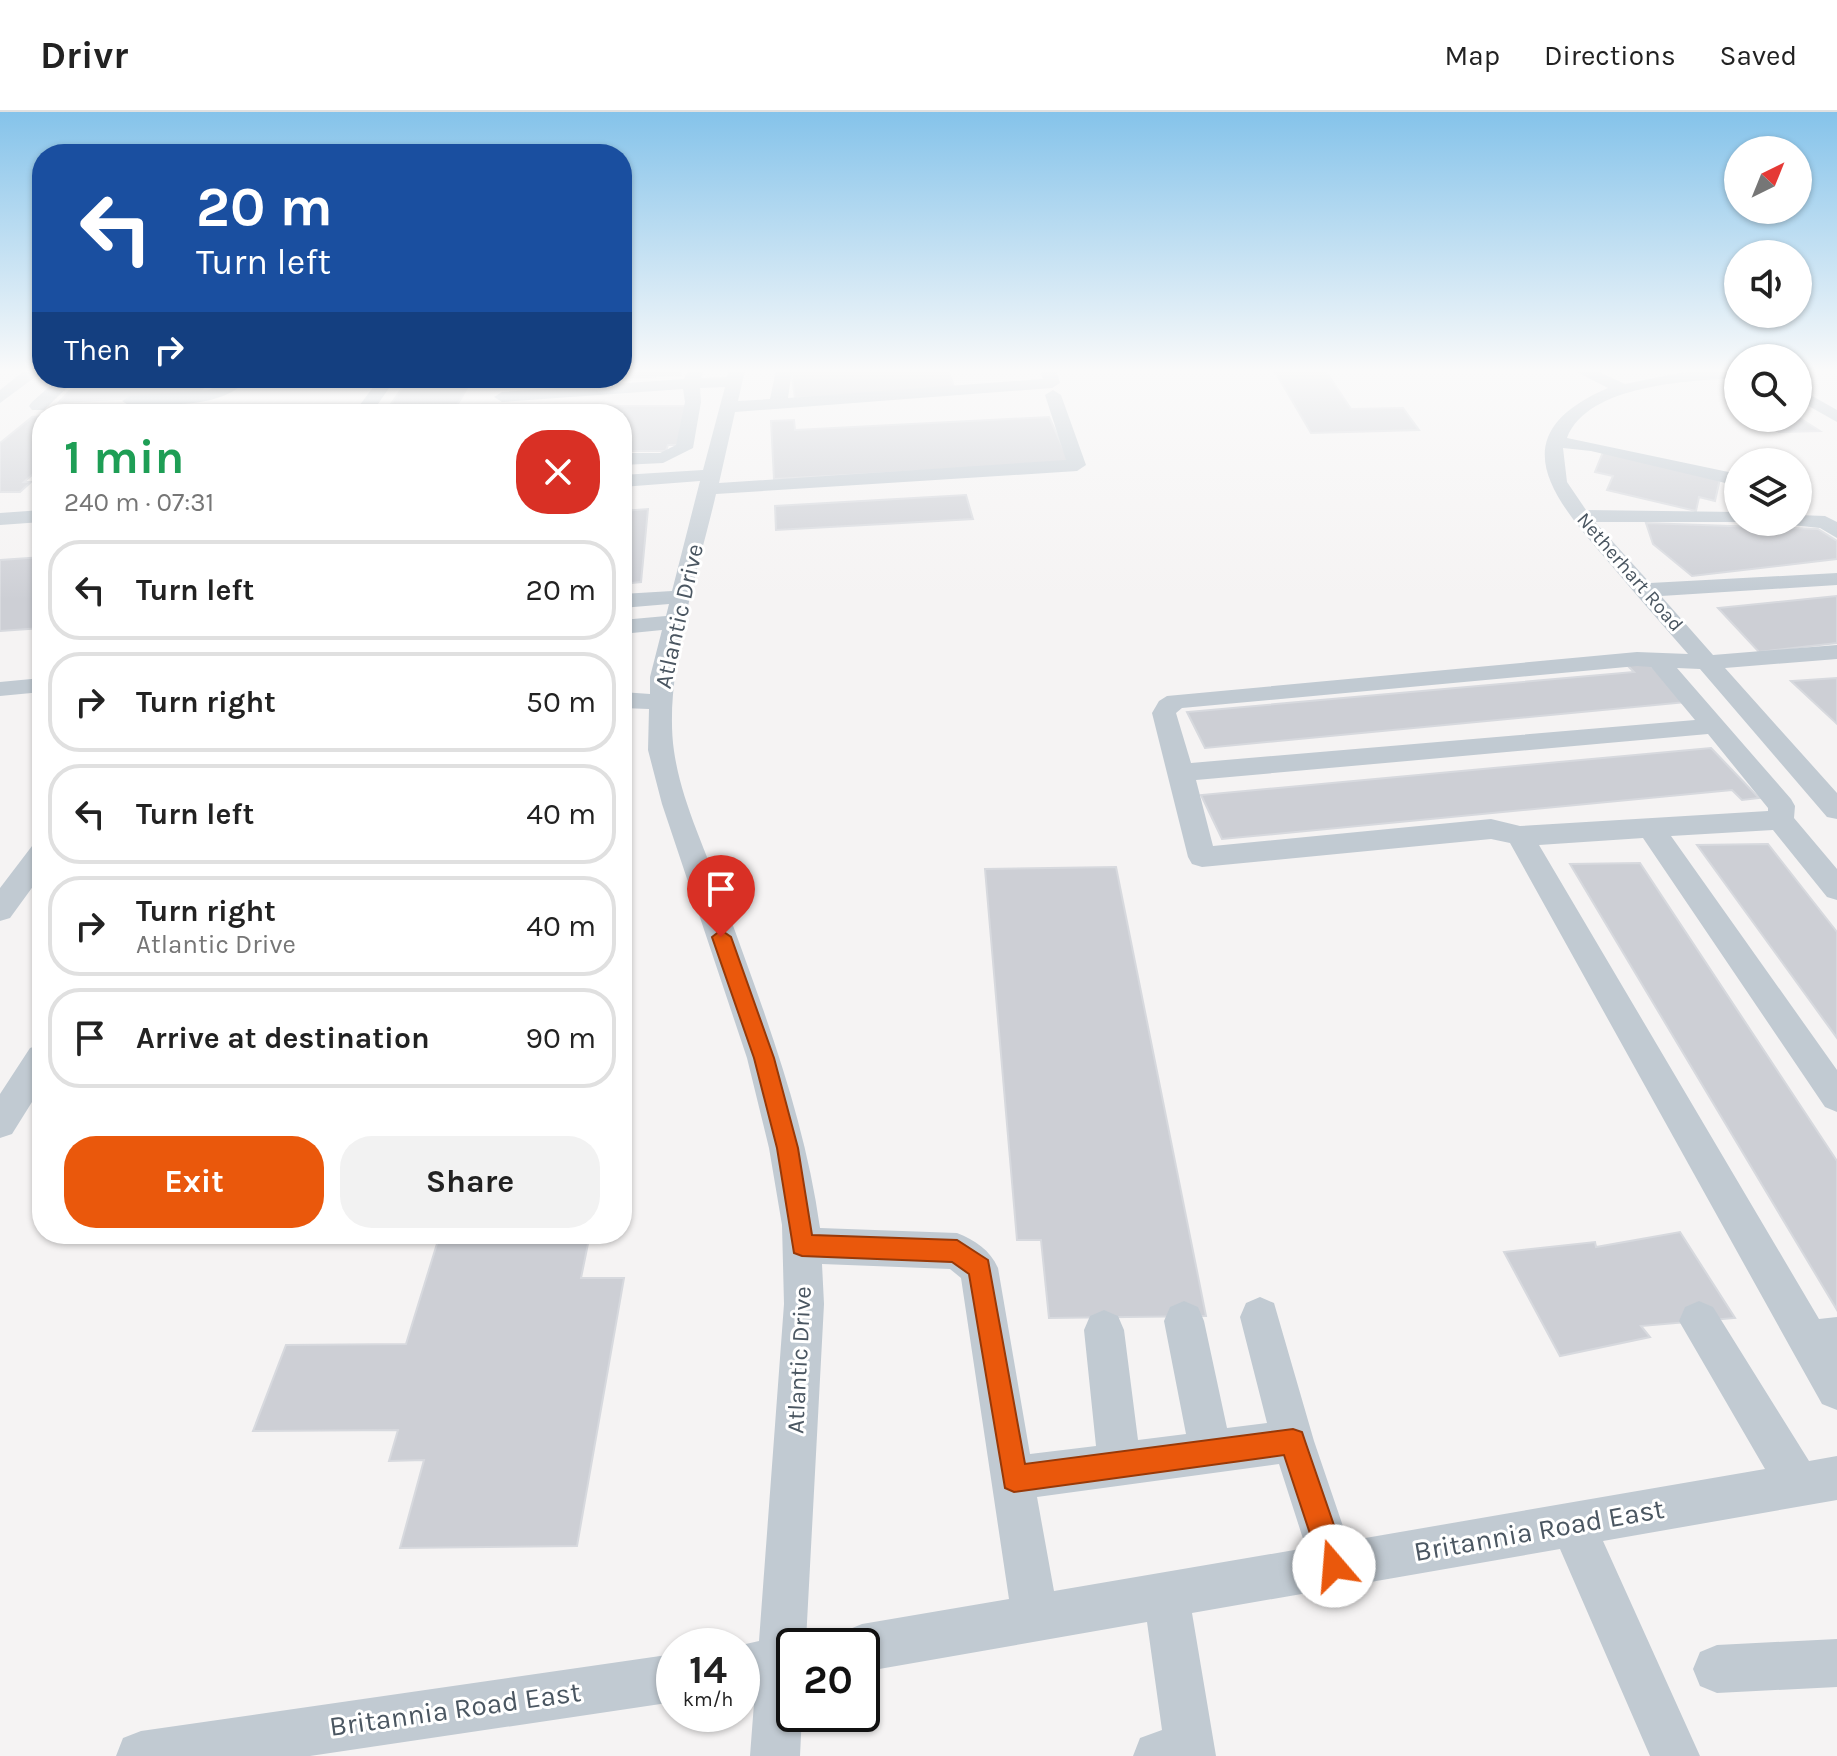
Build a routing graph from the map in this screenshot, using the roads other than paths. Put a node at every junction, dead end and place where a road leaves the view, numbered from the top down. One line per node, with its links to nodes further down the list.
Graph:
1 (684, 447): 6 (street)
2 (718, 447): 9 (street, Atlantic Drive)
3 (1071, 447): 9 (street)
4 (1556, 447): 11 (street, Netherhart Road)
5 (1594, 447): 7 (street)
6 (632, 459)
7 (1724, 477)
8 (632, 481): 9 (street)
9 (710, 482): 21 (street, Atlantic Drive)
10 (1724, 505): 13 (street)
11 (1581, 516): 13 (street); 19 (street, Netherhart Road)
12 (32, 517): 15 (street)
13 (1712, 518): 14 (street)
14 (1724, 518)
15 (0, 519)
16 (1812, 522): 17 (street)
17 (1837, 532)
18 (1837, 579): 19 (street)
19 (1644, 590): 25 (street, Netherhart Road)
20 (632, 602): 21 (street)
21 (679, 609): 22 (street); 29 (street, Atlantic Drive)
22 (632, 624)
23 (1837, 652): 25 (street)
24 (1658, 660): 25 (street); 30 (street); 31 (street)
25 (1707, 662): 32 (street, Netherhart Road)
26 (32, 686): 27 (street)
27 (0, 689)
28 (632, 701): 29 (street)
29 (660, 702): 44 (street, Atlantic Drive)
30 (1714, 726): 31 (street); 33 (street)
31 (1181, 773): 37 (street)
32 (1825, 782): 33 (street); 34 (street, Netherhart Road)
33 (1766, 787): 35 (street)
34 (1837, 810)
35 (1780, 820): 36 (street); 39 (street)
36 (1651, 828): 37 (street); 42 (street)
37 (1520, 836): 49 (street)
38 (32, 867): 40 (street)
39 (1837, 889)
40 (0, 910)
41 (32, 1071): 43 (street)
42 (1837, 1097)
43 (5, 1105)
44 (802, 1245): 54 (street); 61 (street, Atlantic Drive)
45 (1260, 1317): 51 (street)
46 (1184, 1321): 52 (street)
47 (1699, 1321): 55 (street)
48 (1104, 1330): 53 (street)
49 (1823, 1338): 50 (street)
50 (1837, 1389)
51 (1293, 1441): 52 (street); 57 (street)
52 (1211, 1453): 53 (street)
53 (1120, 1465): 54 (street)
54 (1014, 1478): 59 (street)
55 (1818, 1482): 56 (street, Britannia Road East)
56 (1572, 1524): 57 (street, Britannia Road East); 68 (street)
57 (1334, 1566): 58 (street, Britannia Road East)
58 (1166, 1595): 59 (street, Britannia Road East); 65 (street)
59 (1035, 1618): 60 (street, Britannia Road East)
60 (880, 1645)
61 (772, 1663): 67 (street, Atlantic Drive)
62 (1837, 1663): 63 (street)
63 (1717, 1669)
64 (656, 1681): 66 (street, Britannia Road East)
65 (1180, 1754)
66 (141, 1756)
67 (775, 1756)
68 (1675, 1756)

